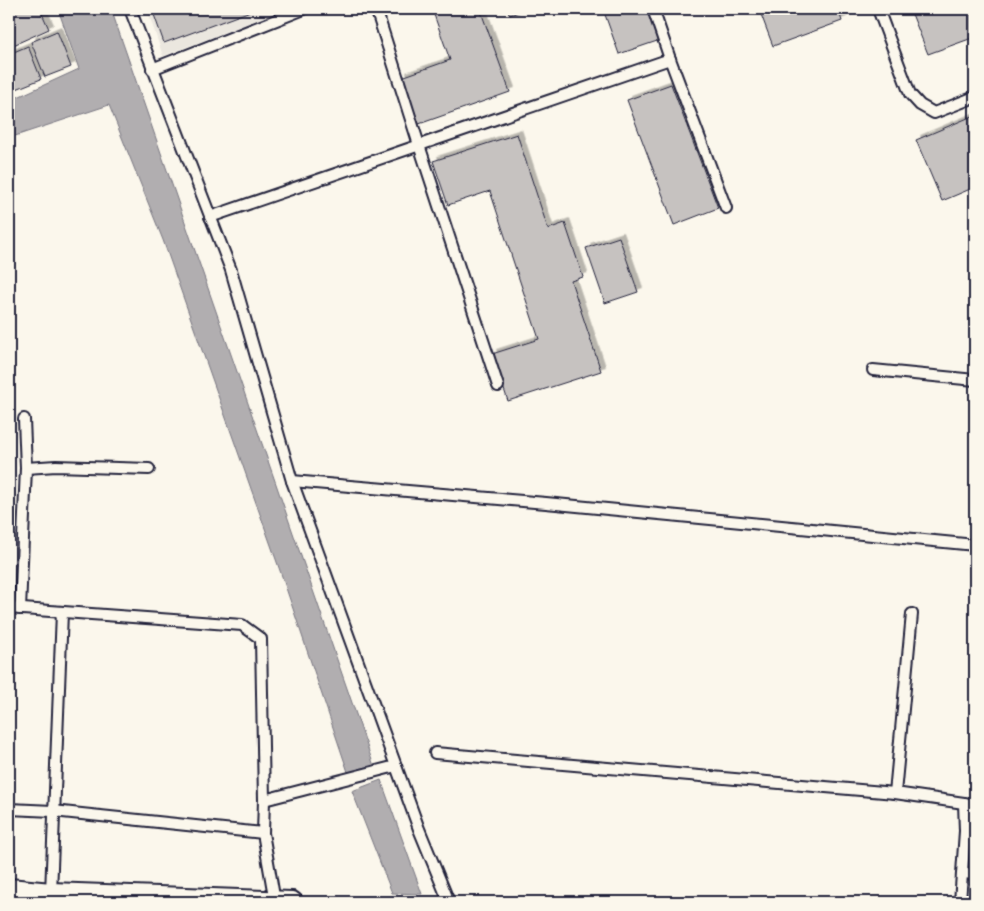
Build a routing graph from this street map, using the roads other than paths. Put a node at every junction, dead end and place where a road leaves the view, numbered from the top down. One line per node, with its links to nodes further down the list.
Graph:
1 (130, 9): 7 (lane)
2 (304, 9): 7 (lane)
3 (376, 9): 9 (lane)
4 (653, 9): 6 (lane)
5 (878, 9): 8 (lane)
6 (670, 59): 9 (lane); 10 (lane)
7 (152, 69): 11 (lane)
8 (975, 97)
9 (419, 145): 11 (lane); 14 (lane)
10 (726, 208)
11 (210, 217): 18 (lane)
12 (873, 370): 13 (lane)
13 (975, 380)
14 (498, 386)
15 (24, 418): 16 (lane)
16 (26, 468): 17 (lane); 21 (lane)
17 (149, 469)
18 (292, 481): 19 (lane); 25 (lane)
19 (975, 545)
20 (9, 608): 21 (lane)
21 (20, 609): 22 (lane)
22 (62, 612): 27 (lane); 31 (lane)
23 (912, 614): 26 (lane)
24 (435, 752): 26 (lane)
25 (396, 766): 27 (lane); 39 (lane)
26 (895, 793): 28 (lane)
27 (264, 800): 32 (lane)
28 (964, 803): 29 (lane); 33 (lane)
29 (975, 805)
30 (9, 809): 31 (lane)
31 (53, 811): 32 (lane); 36 (lane)
32 (263, 833): 38 (lane)
33 (962, 874): 34 (lane); 40 (lane)
34 (975, 874)
35 (9, 889): 36 (street)
36 (51, 893): 37 (street)
37 (236, 901): 38 (street)
38 (281, 902)
39 (449, 902)
40 (960, 902)

